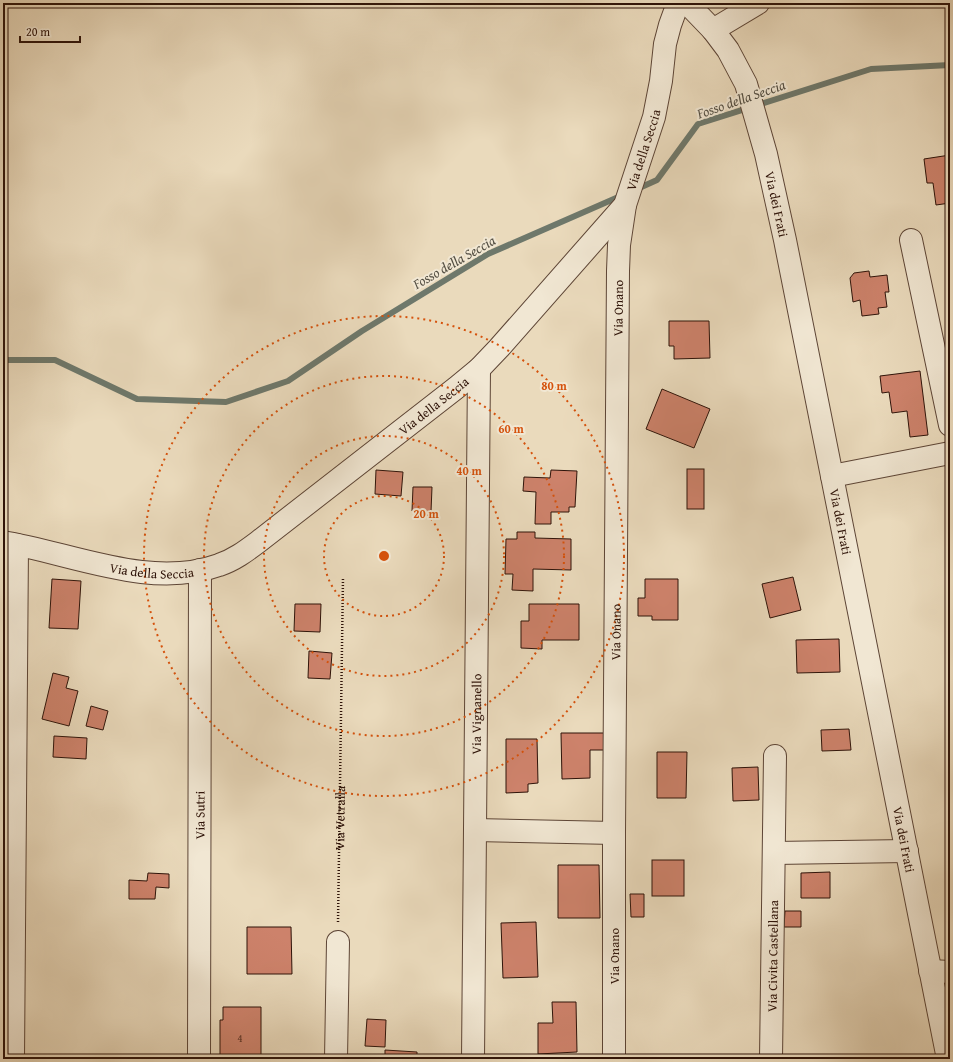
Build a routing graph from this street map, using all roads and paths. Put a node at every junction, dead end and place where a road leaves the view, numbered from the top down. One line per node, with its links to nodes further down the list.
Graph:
1 (678, 3): 5 (street, Via della Seccia)
2 (687, 3): 4 (street, Via dei Frati)
3 (758, 3): 4 (street)
4 (713, 30): 10 (street, Via dei Frati)
5 (625, 205): 7 (street, Via della Seccia); 16 (street, Via Onano)
6 (911, 240): 8 (street)
7 (478, 369): 12 (street, Via della Seccia); 15 (street, Via Vignanello)
8 (950, 425)
9 (950, 453): 10 (street)
10 (832, 476): 17 (street, Via dei Frati)
11 (10, 543): 12 (street, Via della Seccia); 21 (street)
12 (200, 570): 22 (street, Via Sutri)
13 (343, 577): 19 (path, Via Vetralla)
14 (775, 756): 18 (street, Via Civita Castellana)
15 (475, 830): 16 (street); 24 (street, Via Vignanello)
16 (614, 833): 25 (street, Via Onano)
17 (907, 851): 18 (street); 20 (street, Via dei Frati)
18 (774, 853): 26 (street, Via Civita Castellana)
19 (338, 942): 23 (street)
20 (940, 972): 27 (street, Via dei Frati)
21 (13, 1059)
22 (199, 1059)
23 (336, 1059)
24 (473, 1059)
25 (614, 1059)
26 (771, 1059)
27 (948, 1059)

